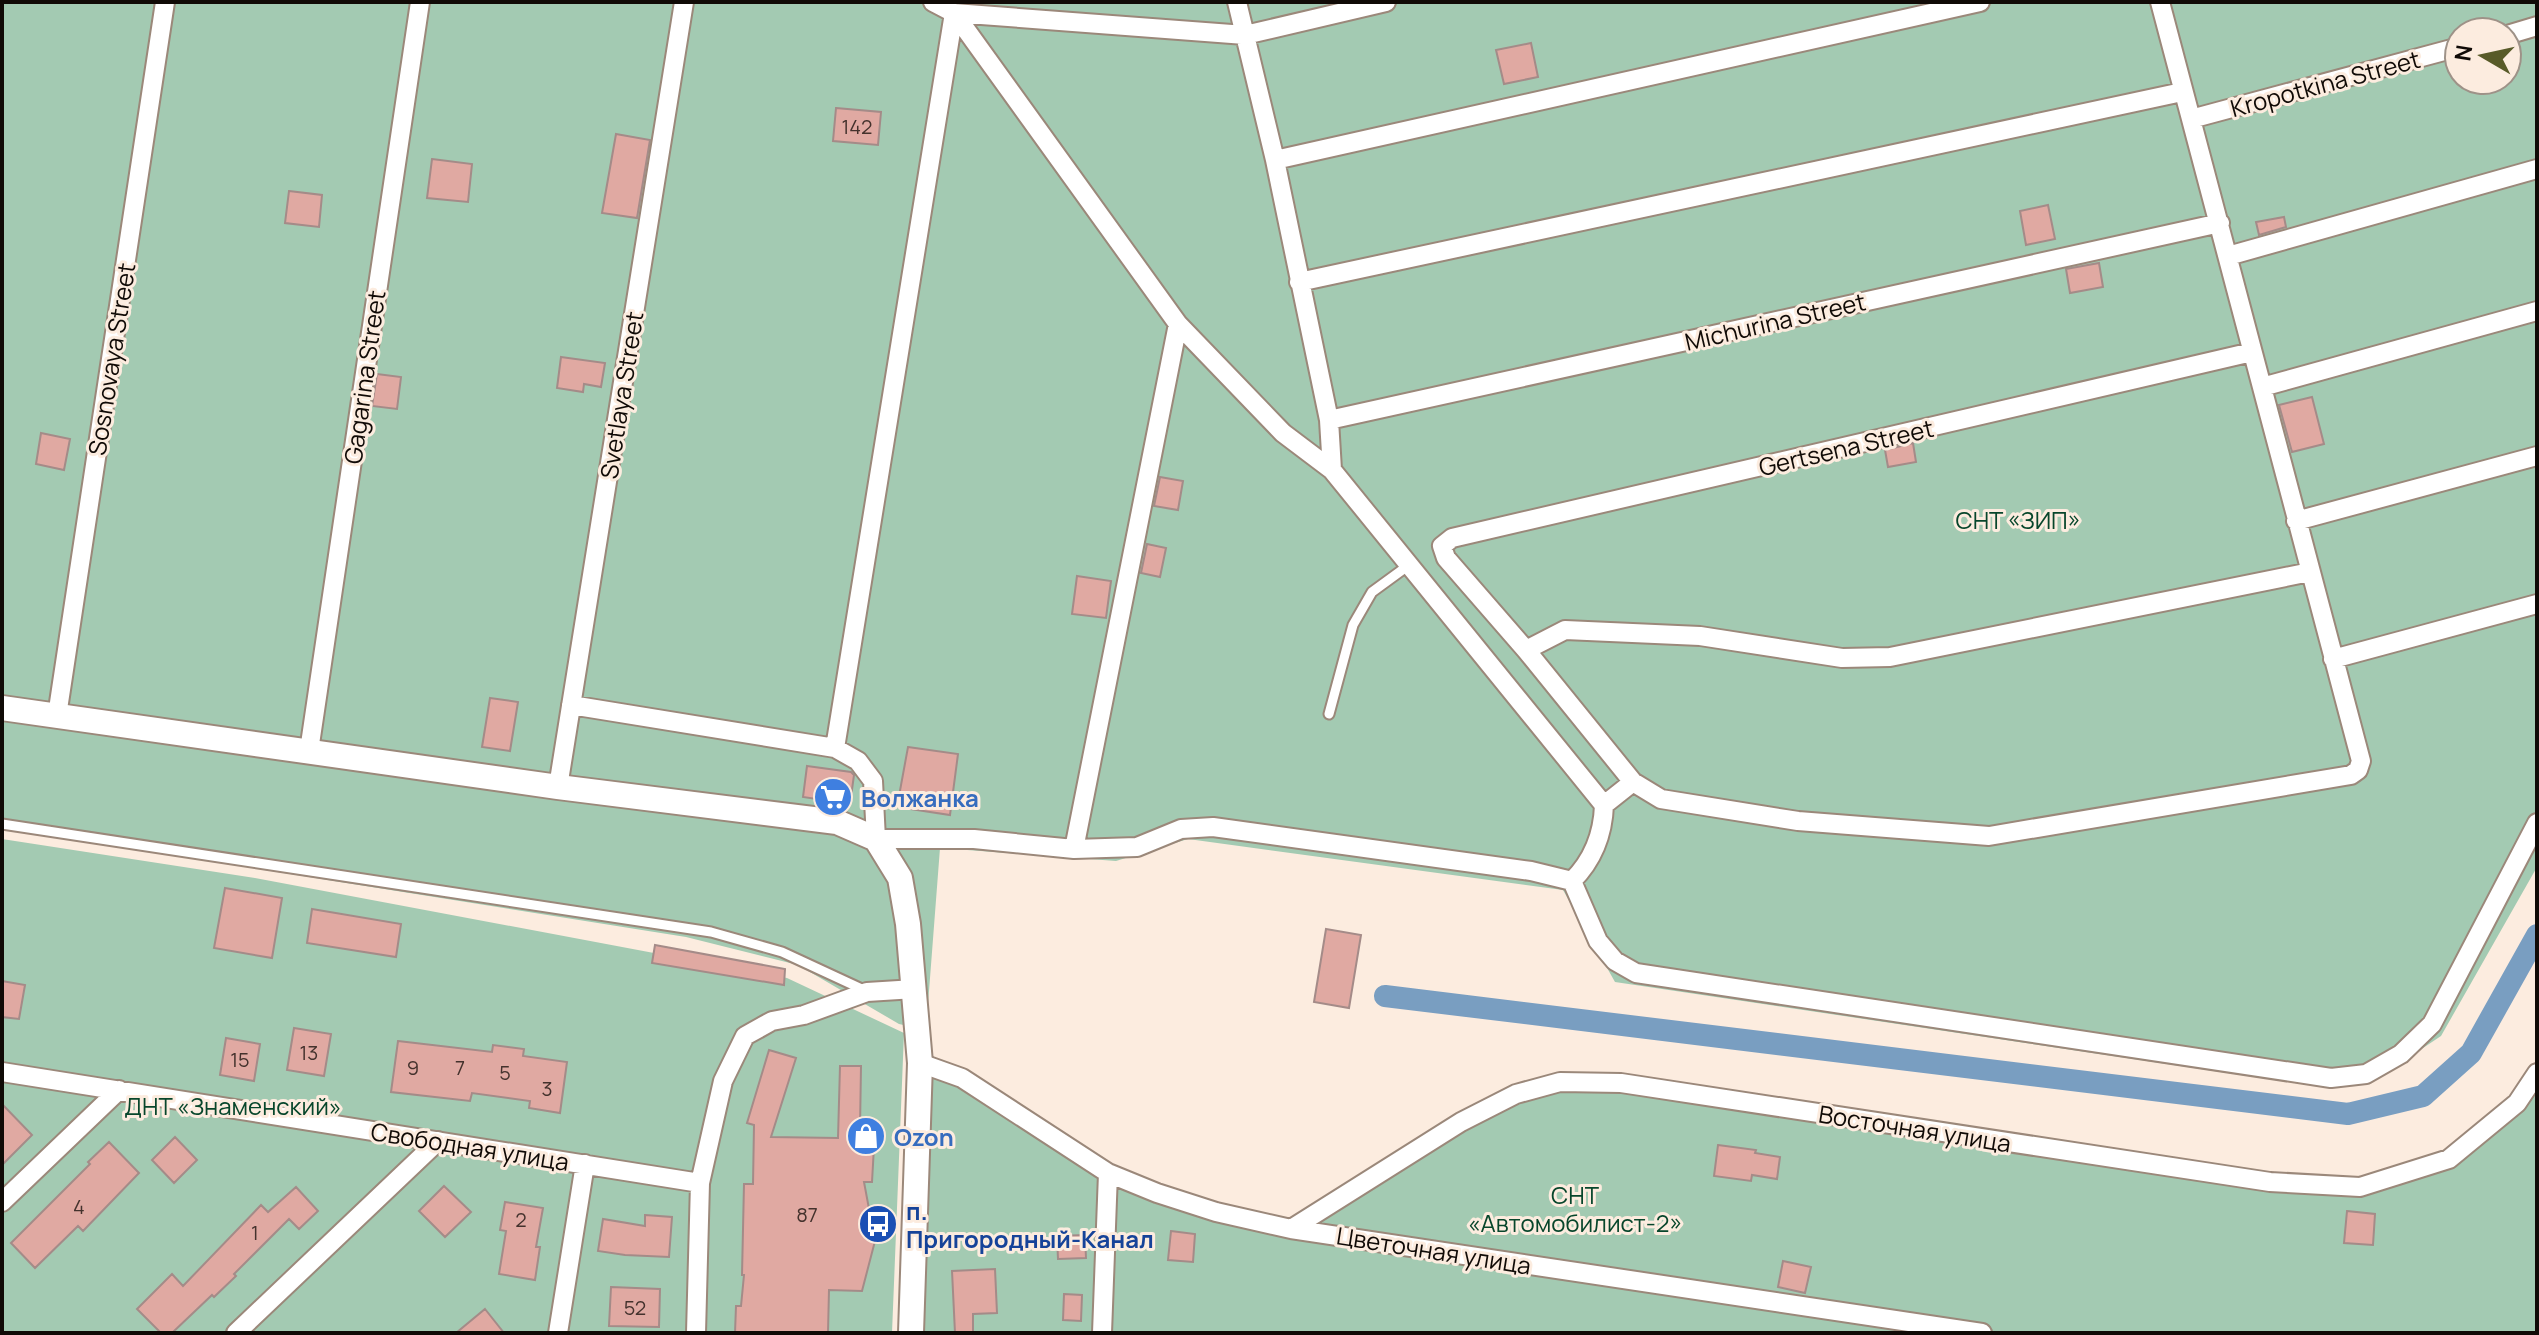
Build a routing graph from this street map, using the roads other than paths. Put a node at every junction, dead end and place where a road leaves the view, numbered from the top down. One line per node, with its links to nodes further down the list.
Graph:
1 (165, 2): 36 (street, Sosnovaya Street)
2 (420, 2): 38 (street, Gagarina Street)
3 (684, 2): 33 (street, Svetlaya Street)
4 (933, 2): 10 (street)
5 (1237, 2): 11 (street)
6 (1386, 2): 11 (street)
7 (1980, 2): 15 (street)
8 (2160, 2): 13 (street)
9 (1031, 10): 10 (street); 11 (street)
10 (954, 13): 21 (street); 37 (street)
11 (1245, 35): 15 (street)
12 (2443, 51): 14 (street, Kropotkina Street)
13 (2182, 92): 14 (street); 19 (street)
14 (2191, 119): 17 (street)
15 (1275, 160): 19 (street)
16 (2537, 169): 18 (street)
17 (2220, 223): 18 (street); 24 (street, Michurina Street)
18 (2228, 256): 22 (street)
19 (1299, 282): 24 (street)
20 (2537, 311): 23 (street)
21 (1178, 324): 26 (street); 45 (street)
22 (2252, 352): 23 (street); 31 (street, Gertsena Street)
23 (2262, 387): 27 (street)
24 (1329, 420): 26 (street)
25 (2537, 456): 27 (street)
26 (1332, 470): 28 (street)
27 (2296, 521): 29 (street)
28 (1409, 565): 35 (lane); 41 (street)
29 (2310, 572): 31 (street); 32 (street)
30 (2537, 604): 32 (street)
31 (1526, 650): 39 (street)
32 (2333, 659): 39 (street)
33 (571, 705): 37 (street); 40 (street, Svetlaya Street)
34 (2, 708): 36 (street)
35 (1329, 714)
36 (57, 716): 38 (street)
37 (835, 748): 44 (street)
38 (309, 751): 40 (street)
39 (1633, 782): 41 (street)
40 (558, 787): 44 (street)
41 (1604, 805): 46 (street)
42 (2537, 823): 46 (street)
43 (2, 824): 48 (lane)
44 (876, 839): 45 (street); 47 (street)
45 (1074, 849): 46 (street)
46 (1572, 881)
47 (915, 989): 48 (street); 49 (street)
48 (867, 992): 56 (street)
49 (920, 1063): 55 (street, Цветочная улица); 62 (street)
50 (2, 1072): 52 (street, Свободная улица)
51 (2537, 1073): 58 (street, Восточная улица)
52 (119, 1090): 53 (street, Свободная улица); 57 (street)
53 (438, 1141): 54 (street, Свободная улица); 59 (street)
54 (585, 1164): 56 (street, Свободная улица); 60 (street)
55 (1108, 1173): 58 (street, Цветочная улица); 63 (street)
56 (700, 1183): 61 (street)
57 (2, 1202)
58 (1291, 1229): 64 (street, Цветочная улица)
59 (236, 1333)
60 (558, 1333)
61 (696, 1333)
62 (911, 1333)
63 (1102, 1333)
64 (1982, 1333)

